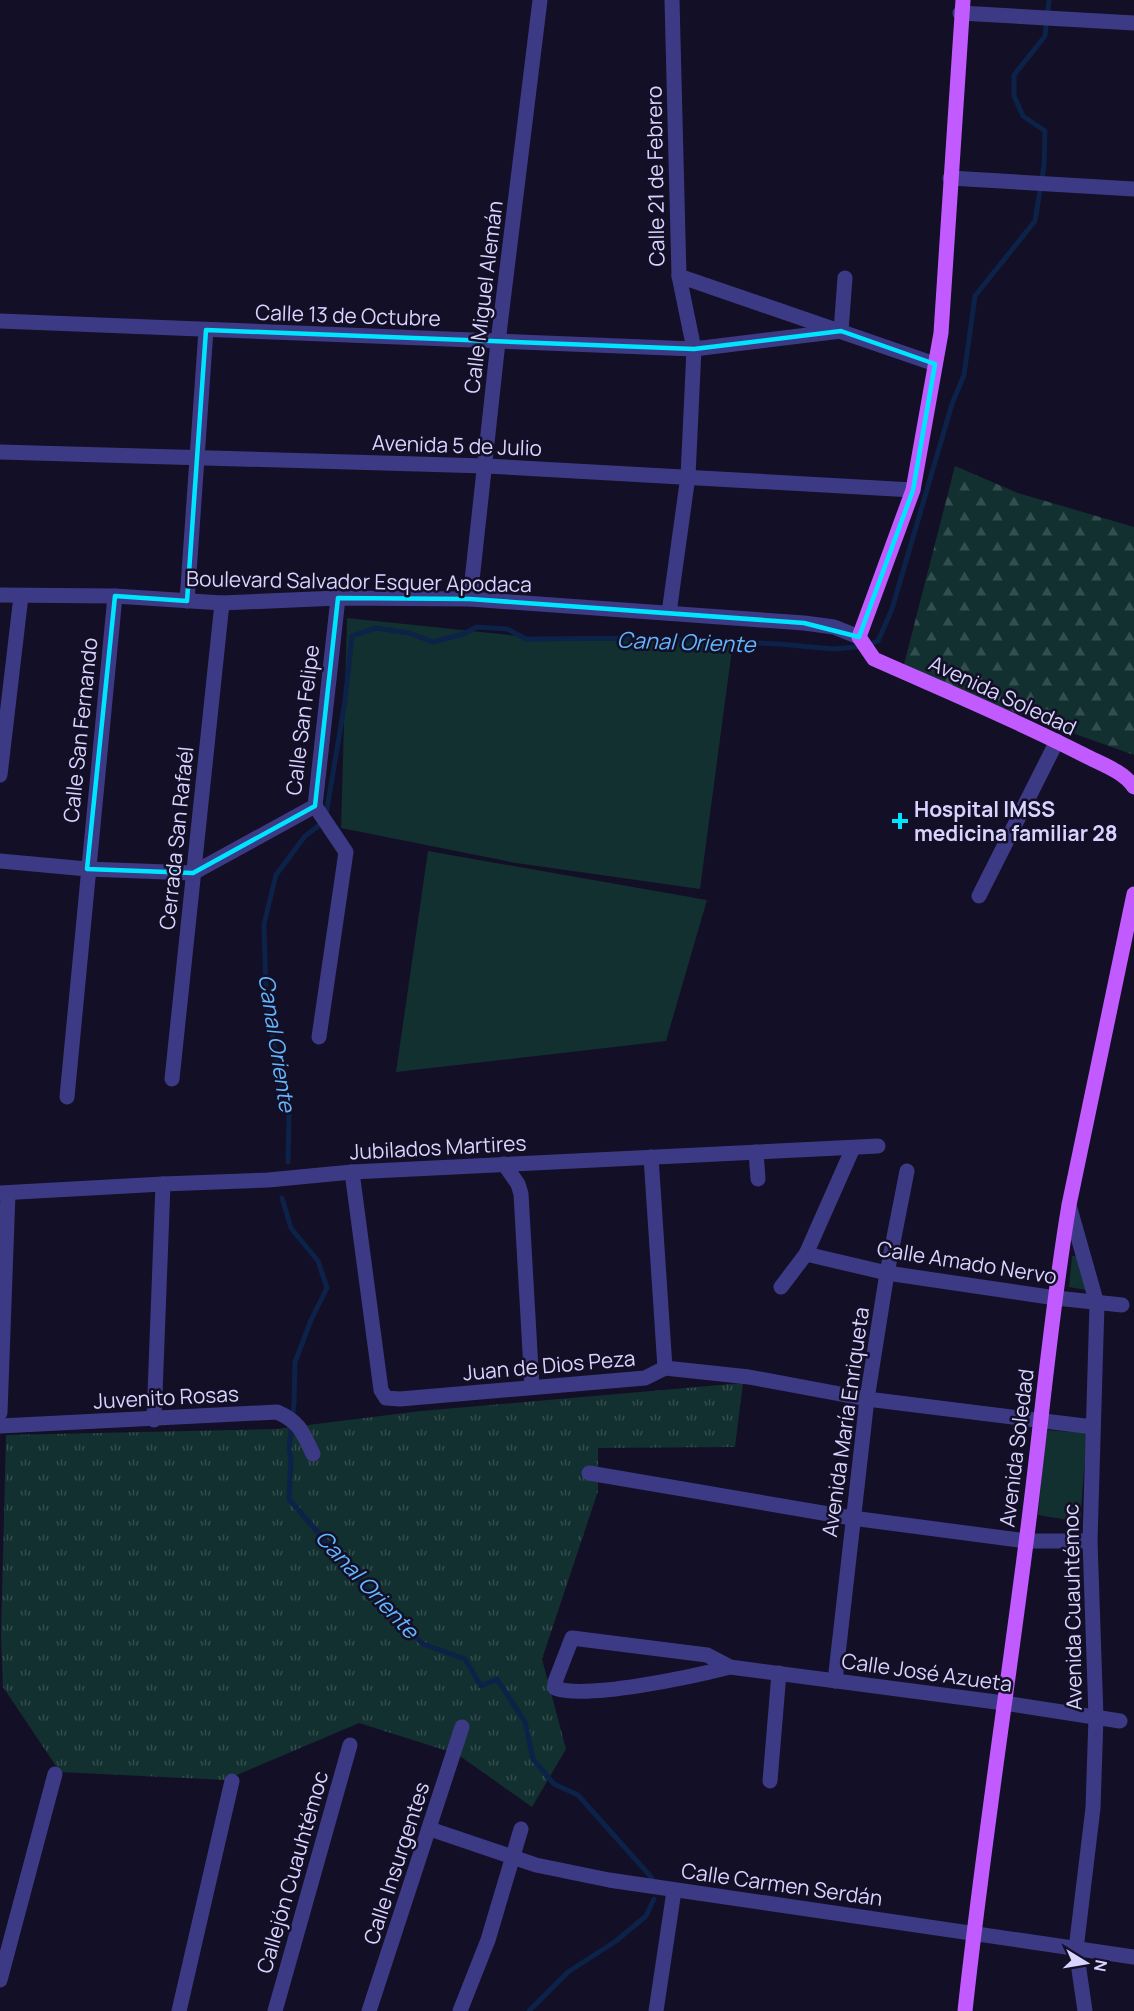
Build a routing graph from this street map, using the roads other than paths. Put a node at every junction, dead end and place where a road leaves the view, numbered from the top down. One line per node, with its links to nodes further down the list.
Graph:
1 (540, 0): 12 (street, Calle Miguel Alemán)
2 (672, 0): 7 (street, Calle 21 de Febrero)
3 (962, 6): 4 (street); 5 (main road)
4 (1134, 23)
5 (950, 178): 6 (street); 14 (main road)
6 (1134, 189)
7 (679, 276): 11 (street); 13 (street, Calle 21 de Febrero)
8 (845, 278): 11 (street)
9 (0, 321): 10 (street, Calle 13 de Octubre)
10 (206, 330): 12 (street, Calle 13 de Octubre); 16 (street)
11 (841, 331): 13 (street, Calle 13 de Octubre); 14 (street)
12 (498, 342): 13 (street, Calle 13 de Octubre); 17 (street, Calle Miguel Alemán)
13 (694, 349): 18 (street, Calle 21 de Febrero)
14 (935, 364): 19 (main road)
15 (0, 452): 16 (street, Avenida 5 de Julio)
16 (196, 458): 17 (street, Avenida 5 de Julio); 25 (street)
17 (486, 466): 18 (street, Avenida 5 de Julio); 24 (street, Calle Miguel Alemán)
18 (688, 476): 19 (street, Avenida 5 de Julio); 27 (street, Calle 21 de Febrero)
19 (913, 490): 28 (main road)
20 (0, 595): 21 (street, Boulevard Salvador Esquer Apodaca)
21 (21, 596): 22 (street, Boulevard Salvador Esquer Apodaca); 30 (street)
22 (115, 596): 25 (street, Boulevard Salvador Esquer Apodaca); 34 (street, Calle San Fernando)
23 (338, 598): 24 (street, Boulevard Salvador Esquer Apodaca); 26 (street, Boulevard Salvador Esquer Apodaca); 32 (street, Calle San Felipe)
24 (470, 599): 27 (street, Boulevard Salvador Esquer Apodaca)
25 (187, 601): 26 (street, Boulevard Salvador Esquer Apodaca)
26 (222, 603): 35 (street, Cerrada San Rafaél)
27 (669, 613): 28 (street, Boulevard Salvador Esquer Apodaca)
28 (859, 637): 29 (main road, Avenida Soledad)
29 (1057, 741): 31 (main road, Avenida Soledad); 37 (street)
30 (0, 775)
31 (1134, 787)
32 (315, 806): 35 (street, Calle San Felipe); 38 (street)
33 (0, 861): 34 (street)
34 (87, 869): 35 (street); 40 (street, Calle San Fernando)
35 (193, 873): 39 (street, Cerrada San Rafaél)
36 (1134, 894): 51 (main road, Avenida Soledad)
37 (979, 896)
38 (319, 1037)
39 (172, 1079)
40 (67, 1097)
41 (879, 1146): 42 (street, Jubilados Martires)
42 (853, 1148): 43 (street, Jubilados Martires); 52 (street)
43 (756, 1152): 44 (street, Jubilados Martires); 48 (street)
44 (651, 1157): 45 (street, Jubilados Martires); 58 (street)
45 (504, 1164): 47 (street, Jubilados Martires); 59 (street)
46 (907, 1171): 53 (street, Avenida María Enriqueta)
47 (352, 1172): 49 (street, Jubilados Martires); 59 (street, Juan de Dios Peza)
48 (758, 1179)
49 (163, 1184): 50 (street, Jubilados Martires); 62 (street)
50 (4, 1193): 61 (street)
51 (1069, 1205): 55 (main road, Avenida Soledad); 56 (street, Avenida Cuauhtémoc)
52 (806, 1254): 53 (street, Calle Amado Nervo); 54 (street)
53 (887, 1272): 55 (street, Calle Amado Nervo); 60 (street, Avenida María Enriqueta)
54 (781, 1287)
55 (1056, 1298): 56 (street, Calle Amado Nervo); 63 (main road, Avenida Soledad)
56 (1097, 1304): 57 (street, Calle Amado Nervo); 65 (street, Avenida Cuauhtémoc)
57 (1122, 1305)
58 (665, 1368): 59 (street, Juan de Dios Peza); 60 (street, Juan de Dios Peza)
59 (532, 1387)
60 (867, 1399): 63 (street, Juan de Dios Peza); 68 (street, Avenida María Enriqueta)
61 (0, 1413)
62 (154, 1420): 64 (street, Juvenito Rosas); 66 (street, Juvenito Rosas)
63 (1040, 1420): 65 (street, Juan de Dios Peza); 69 (main road, Avenida Soledad)
64 (0, 1426)
65 (1093, 1427): 70 (street, Avenida Cuauhtémoc)
66 (313, 1454)
67 (589, 1473): 68 (street)
68 (852, 1518): 69 (street); 73 (street, Avenida María Enriqueta)
69 (1027, 1541): 70 (street); 74 (main road, Avenida Soledad)
70 (1090, 1541): 75 (street, Avenida Cuauhtémoc)
71 (730, 1666): 71 (street, Calle José Azueta); 72 (street, Calle José Azueta)
72 (779, 1673): 73 (street, Calle José Azueta); 81 (street)
73 (835, 1681): 74 (street, Calle José Azueta)
74 (1004, 1703): 75 (street, Calle José Azueta); 86 (main road, Avenida Soledad)
75 (1096, 1716): 76 (street, Calle José Azueta); 87 (street, Avenida Cuauhtémoc)
76 (1120, 1721)
77 (462, 1727): 82 (street, Calle Insurgentes)
78 (350, 1745): 91 (street, Callejón Cuauhtémoc)
79 (55, 1774): 89 (street)
80 (232, 1781): 90 (street)
81 (770, 1781)
82 (430, 1829): 84 (street, Calle Carmen Serdán); 92 (street, Calle Insurgentes)
83 (521, 1829): 84 (street)
84 (513, 1857): 85 (street, Calle Carmen Serdán); 93 (street)
85 (674, 1891): 86 (street, Calle Carmen Serdán); 94 (street)
86 (974, 1933): 87 (street, Calle Carmen Serdán); 95 (main road, Avenida Soledad)
87 (1076, 1949): 88 (street, Calle Carmen Serdán); 96 (street, Avenida Cuauhtémoc)
88 (1134, 1957)
89 (0, 1980)
90 (179, 2011)
91 (275, 2011)
92 (369, 2011)
93 (460, 2011)
94 (656, 2011)
95 (965, 2011)
96 (1085, 2011)

